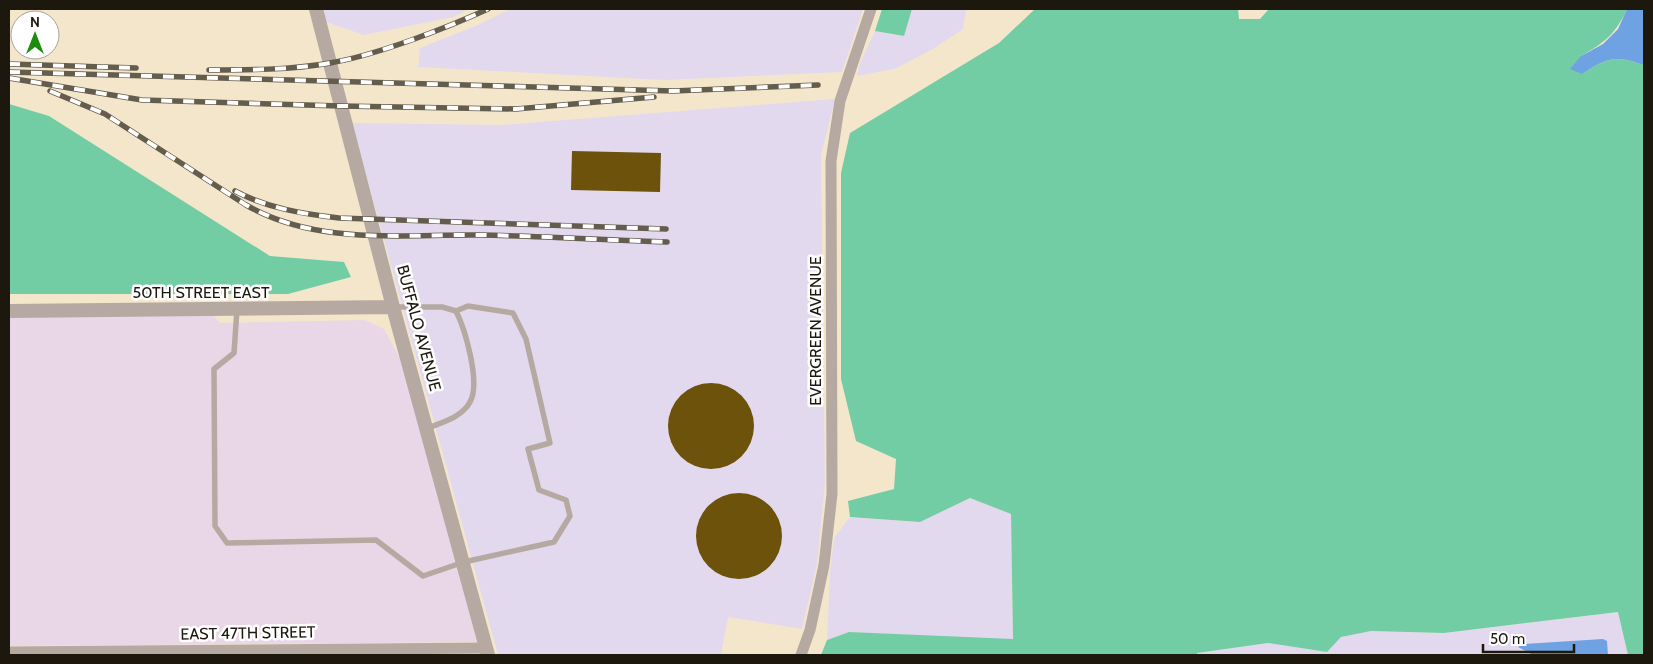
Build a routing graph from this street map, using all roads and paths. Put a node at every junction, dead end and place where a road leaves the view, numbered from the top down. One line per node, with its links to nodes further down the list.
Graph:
1 (316, 9): 3 (street, BUFFALO AVENUE)
2 (872, 9): 13 (street, EVERGREEN AVENUE)
3 (393, 307): 4 (street, 50TH STREET EAST); 5 (lane); 7 (street, BUFFALO AVENUE)
4 (237, 309): 6 (street, 50TH STREET EAST); 8 (lane)
5 (456, 310): 7 (lane); 8 (lane)
6 (9, 311)
7 (428, 428): 8 (street, BUFFALO AVENUE)
8 (464, 562): 12 (street, BUFFALO AVENUE)
9 (9, 652): 10 (street, EAST 47TH STREET)
10 (206, 652): 11 (street, EAST 47TH STREET)
11 (348, 652): 12 (street, EAST 47TH STREET)
12 (488, 652)
13 (801, 655)

